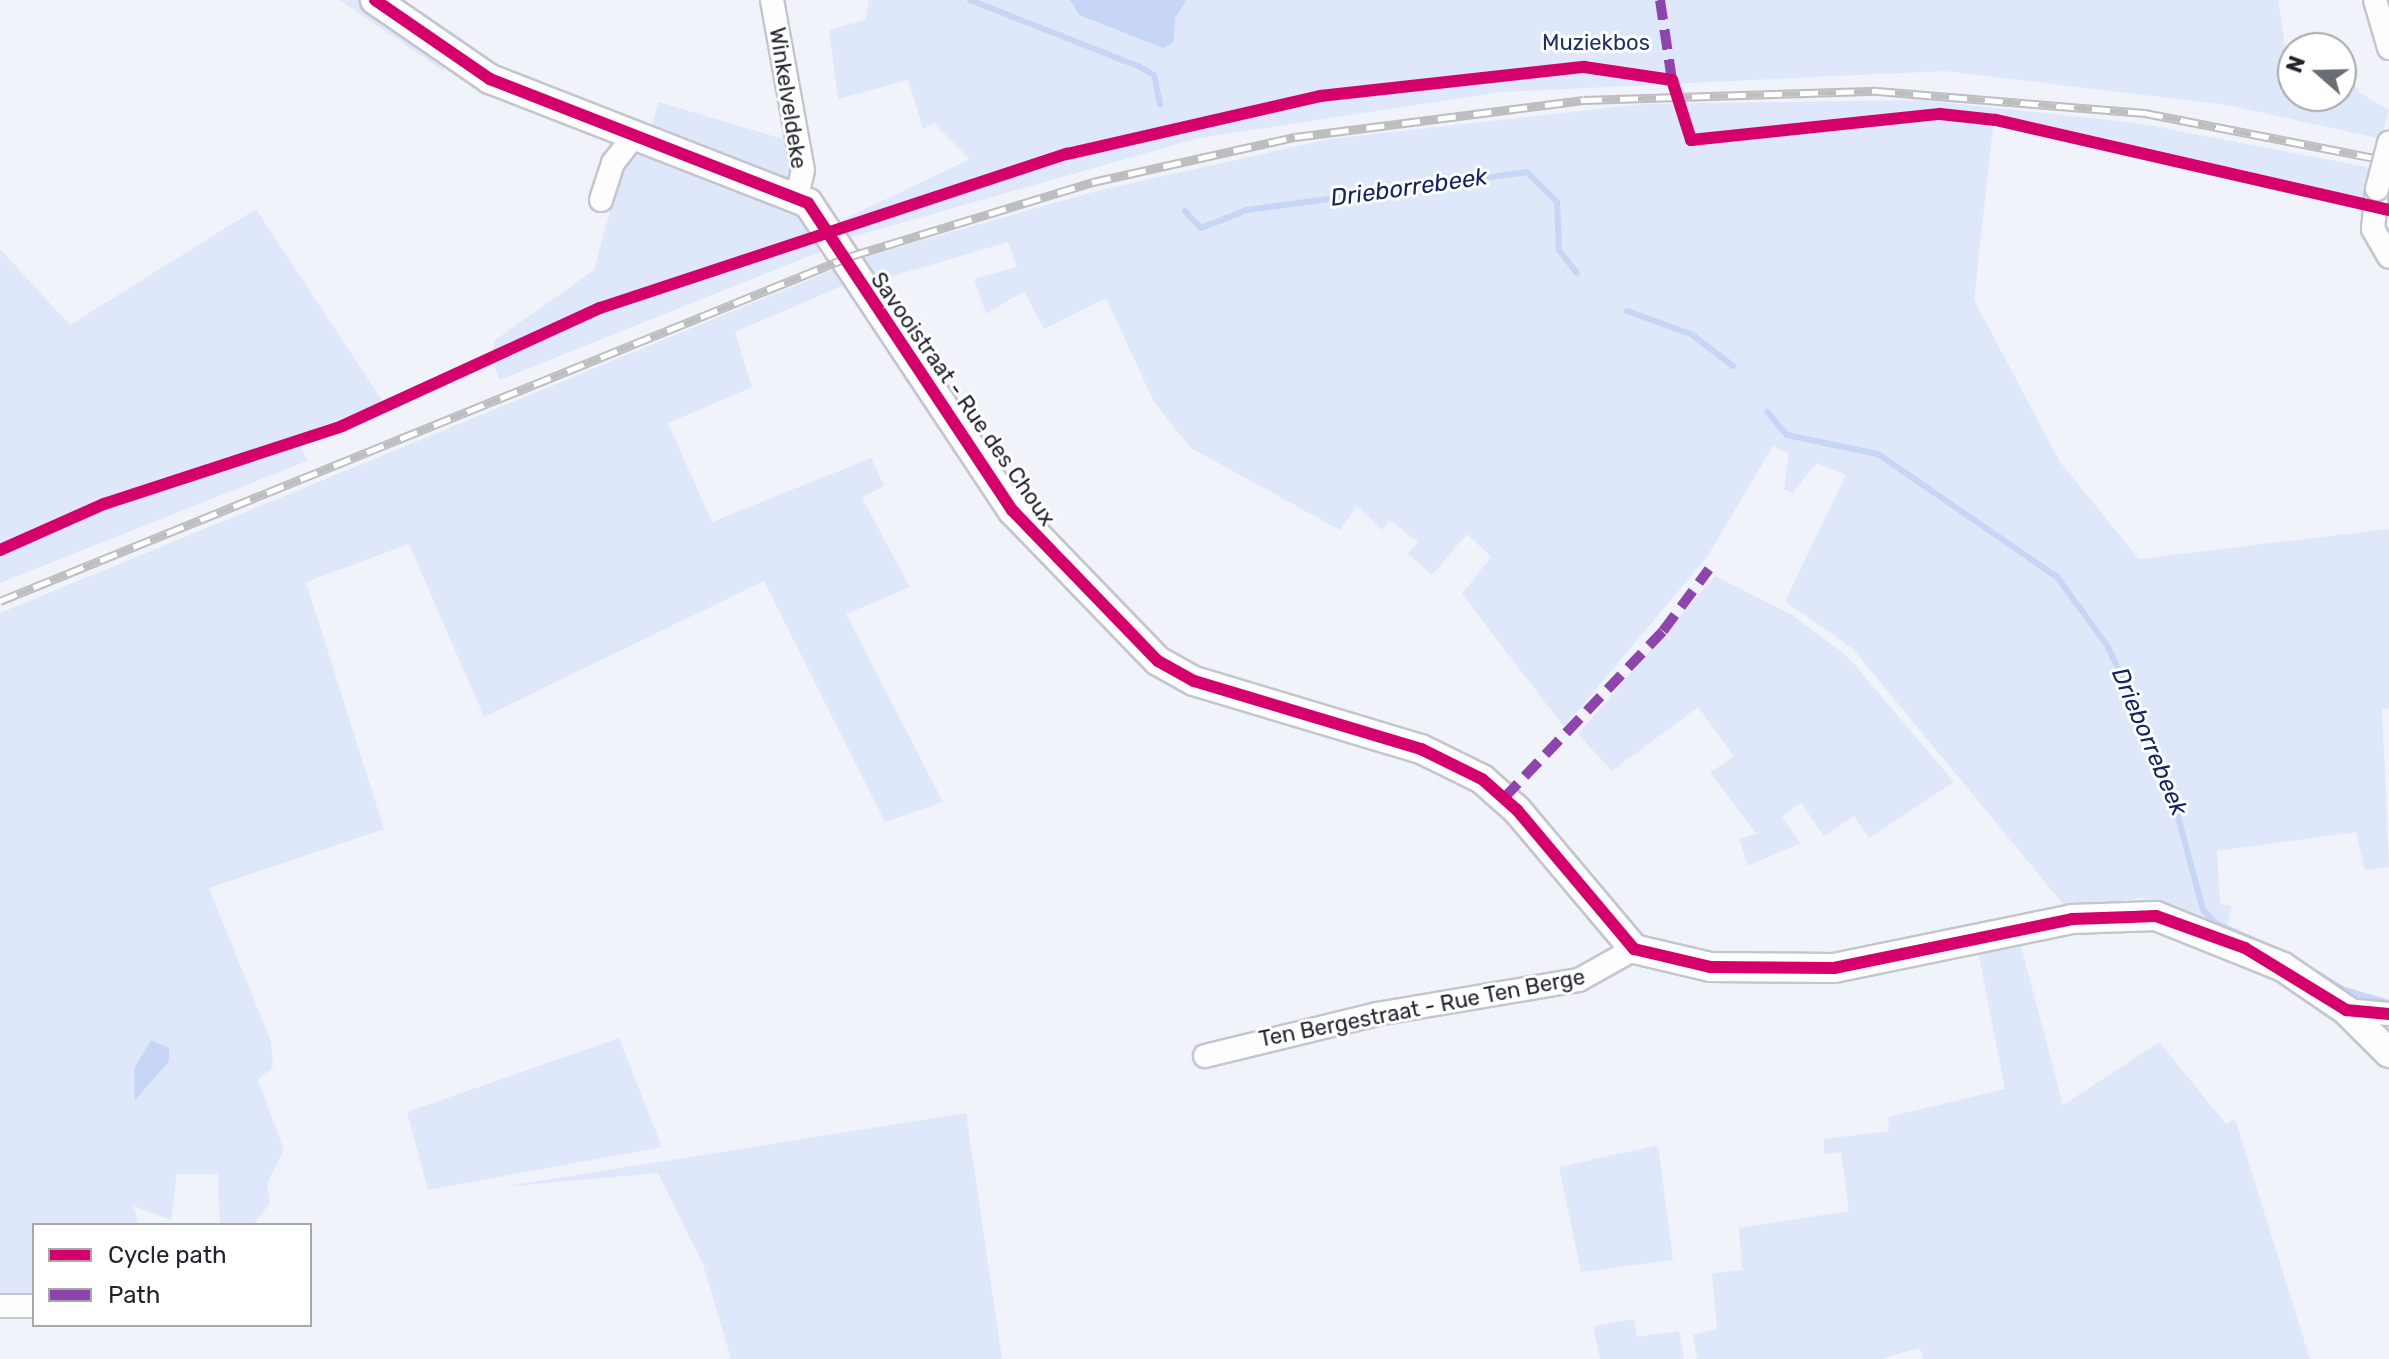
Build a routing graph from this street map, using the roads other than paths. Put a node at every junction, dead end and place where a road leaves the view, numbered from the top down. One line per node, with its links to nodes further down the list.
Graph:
1 (375, 0): 5 (main road, Savooistraat - Rue des Choux)
2 (772, 0): 7 (street, Winkelveldeke)
3 (2375, 0): 4 (street)
4 (2389, 48)
5 (635, 135): 7 (main road, Savooistraat - Rue des Choux); 8 (street)
6 (2389, 143): 9 (street, bridge)
7 (797, 197): 10 (main road, Savooistraat - Rue des Choux)
8 (601, 200)
9 (2389, 257)
10 (1634, 949): 11 (main road); 14 (street, Ten Bergestraat - Rue Ten Berge)
11 (2346, 1010): 12 (street); 13 (main road)
12 (2389, 1014)
13 (2389, 1053)
14 (1205, 1056)
15 (0, 1306): 16 (street)
16 (32, 1306)

